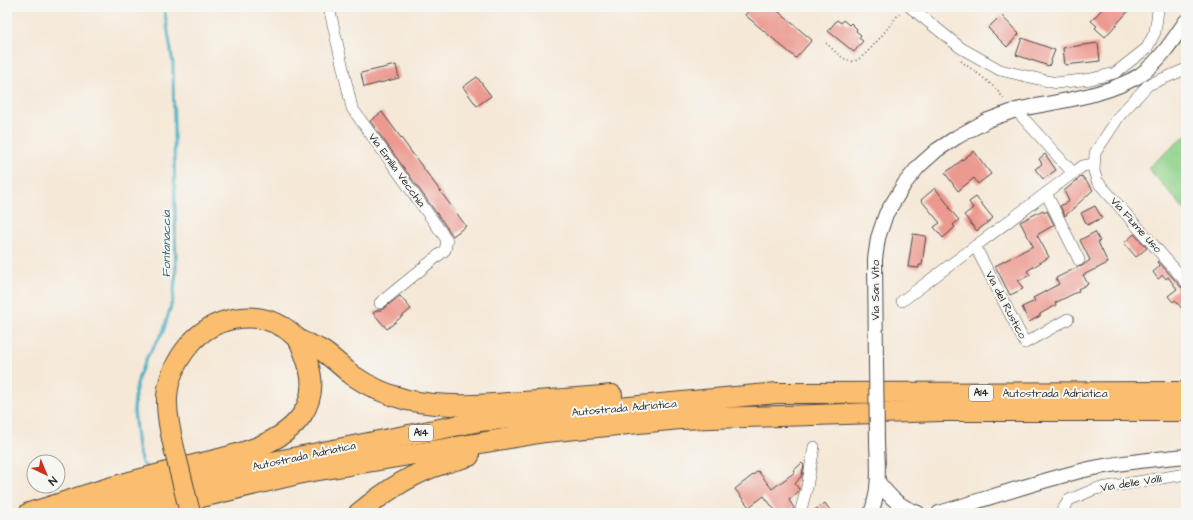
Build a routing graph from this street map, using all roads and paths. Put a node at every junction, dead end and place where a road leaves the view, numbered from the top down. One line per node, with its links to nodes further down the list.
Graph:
1 (329, 7): 20 (street, Via Emilia Vecchia)
2 (1157, 7): 3 (street)
3 (908, 10): 6 (path)
4 (1186, 21): 7 (street, Via San Vito)
5 (1186, 36): 7 (street, Via San Vito)
6 (826, 43)
7 (1167, 48): 12 (street, Via San Vito)
8 (956, 57): 12 (path)
9 (1186, 69): 11 (street)
10 (1186, 76): 11 (street)
11 (1138, 96): 13 (street)
12 (1014, 110): 14 (street); 30 (street, Via San Vito, bridge)
13 (1094, 164): 14 (street); 18 (street, Via Fiume Uso)
14 (1073, 173): 15 (street)
15 (1046, 194): 16 (street); 17 (street)
16 (975, 246): 19 (street); 21 (street, Via del Rustico)
17 (1079, 260)
18 (1186, 282)
19 (902, 301)
20 (380, 303)
21 (1068, 319)
22 (299, 340): 24 (highway); 31 (highway); 34 (highway, bridge)
23 (1186, 392): 24 (highway, Autostrada Adriatica / A14)
24 (777, 393): 32 (highway, Autostrada Adriatica / A14)
25 (1186, 411): 26 (highway, Autostrada Adriatica / A14)
26 (545, 432): 33 (highway, Autostrada Adriatica / A14); 35 (highway)
27 (814, 447): 36 (street)
28 (1186, 456): 39 (street)
29 (1186, 474): 40 (street, Via delle Valli)
30 (878, 482): 37 (street, Via San Vito); 38 (street)
31 (29, 513)
32 (72, 513)
33 (135, 513)
34 (190, 513)
35 (359, 513)
36 (800, 513)
37 (872, 513)
38 (918, 513)
39 (939, 513)
40 (1061, 513)

